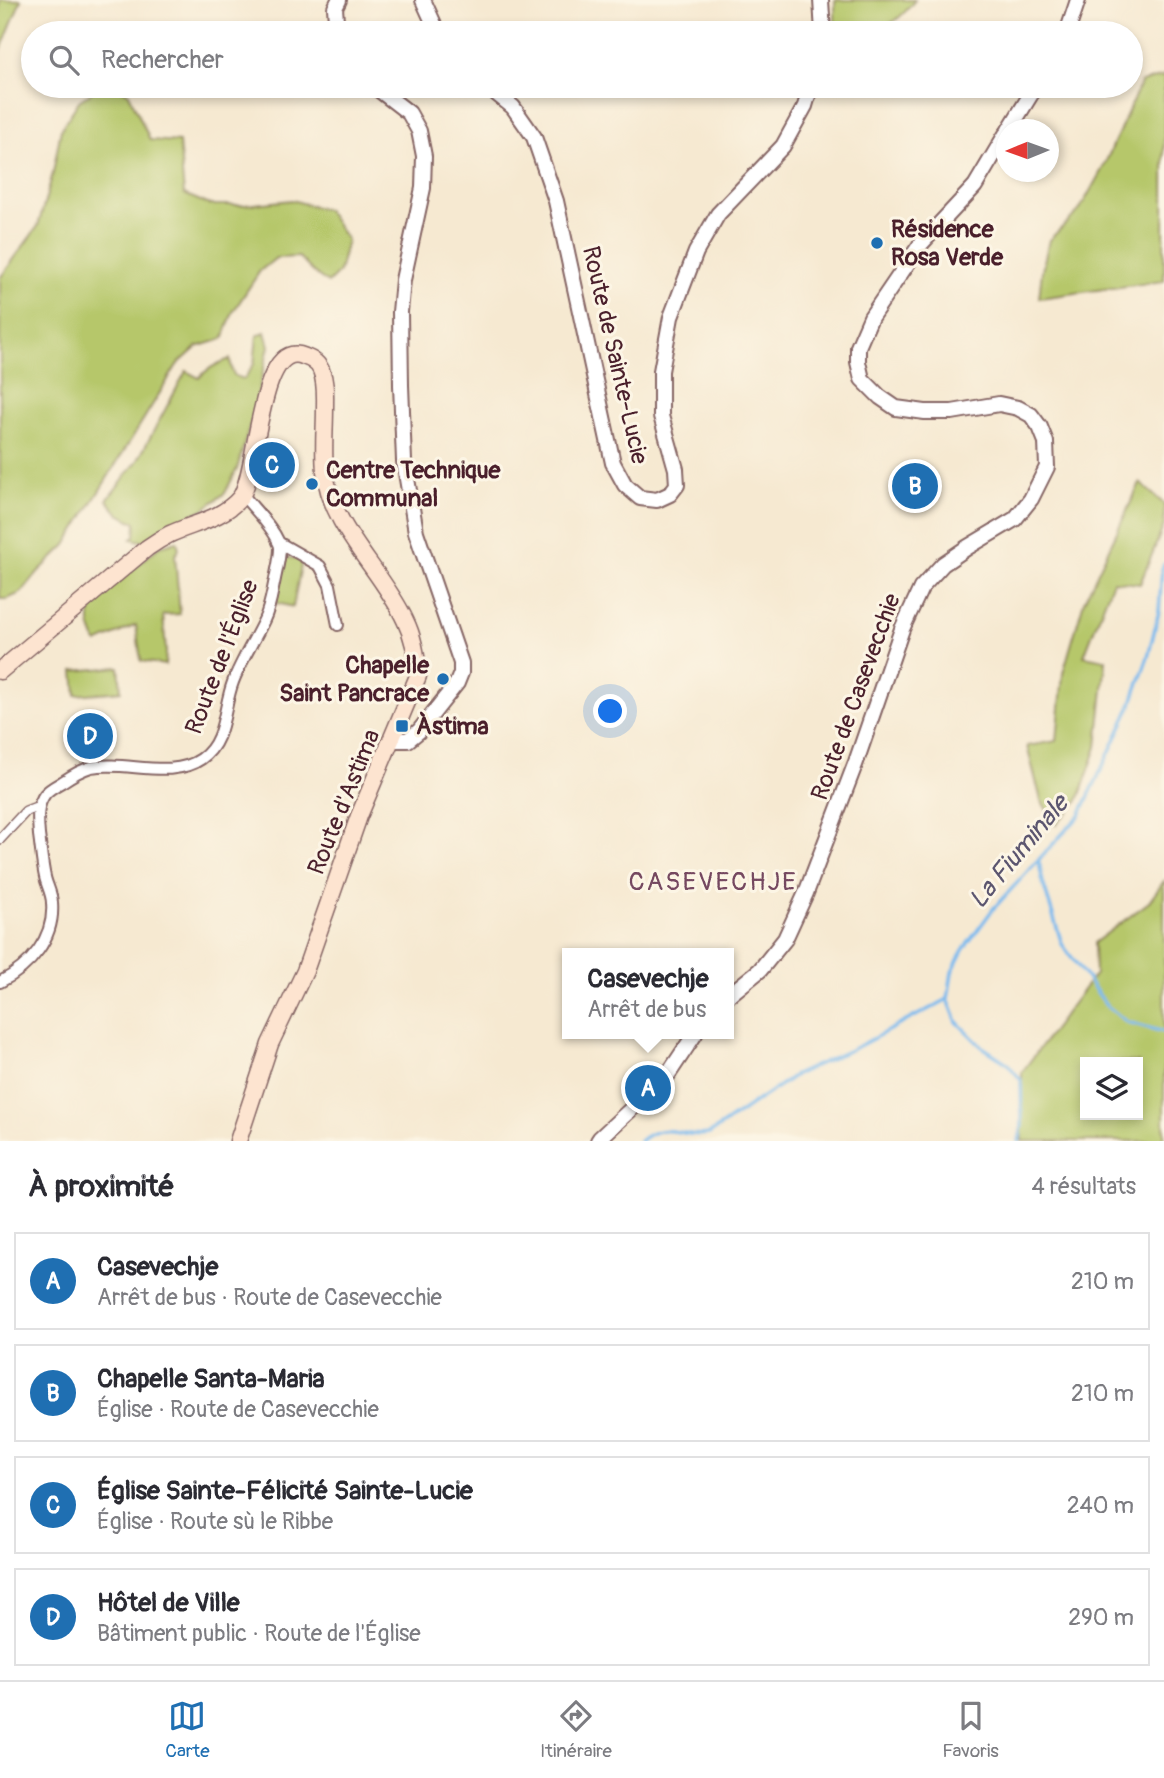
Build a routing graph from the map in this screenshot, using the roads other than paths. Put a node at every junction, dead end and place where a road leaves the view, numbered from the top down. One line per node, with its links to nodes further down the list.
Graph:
1 (339, 0): 5 (street)
2 (423, 0): 6 (street)
3 (821, 0): 7 (street)
4 (1078, 0): 8 (street)
5 (335, 21)
6 (433, 21)
7 (822, 21)
8 (1071, 21)
9 (390, 98): 19 (street)
10 (502, 98): 11 (street, Route de Sainte-Lucie)
11 (807, 98)
12 (1029, 98): 13 (street)
13 (1016, 119)
14 (996, 151): 23 (street, Route de Casevecchie)
15 (242, 496): 16 (street); 18 (main road); 19 (main road, Route d'Astima)
16 (278, 542): 17 (street); 20 (street, Route de l'Église)
17 (338, 625)
18 (0, 671)
19 (392, 740): 25 (main road, Route d'Astima)
20 (39, 806): 21 (street); 22 (street)
21 (0, 839)
22 (0, 982)
23 (734, 992)
24 (692, 1039): 26 (street)
25 (238, 1141)
26 (598, 1141)

